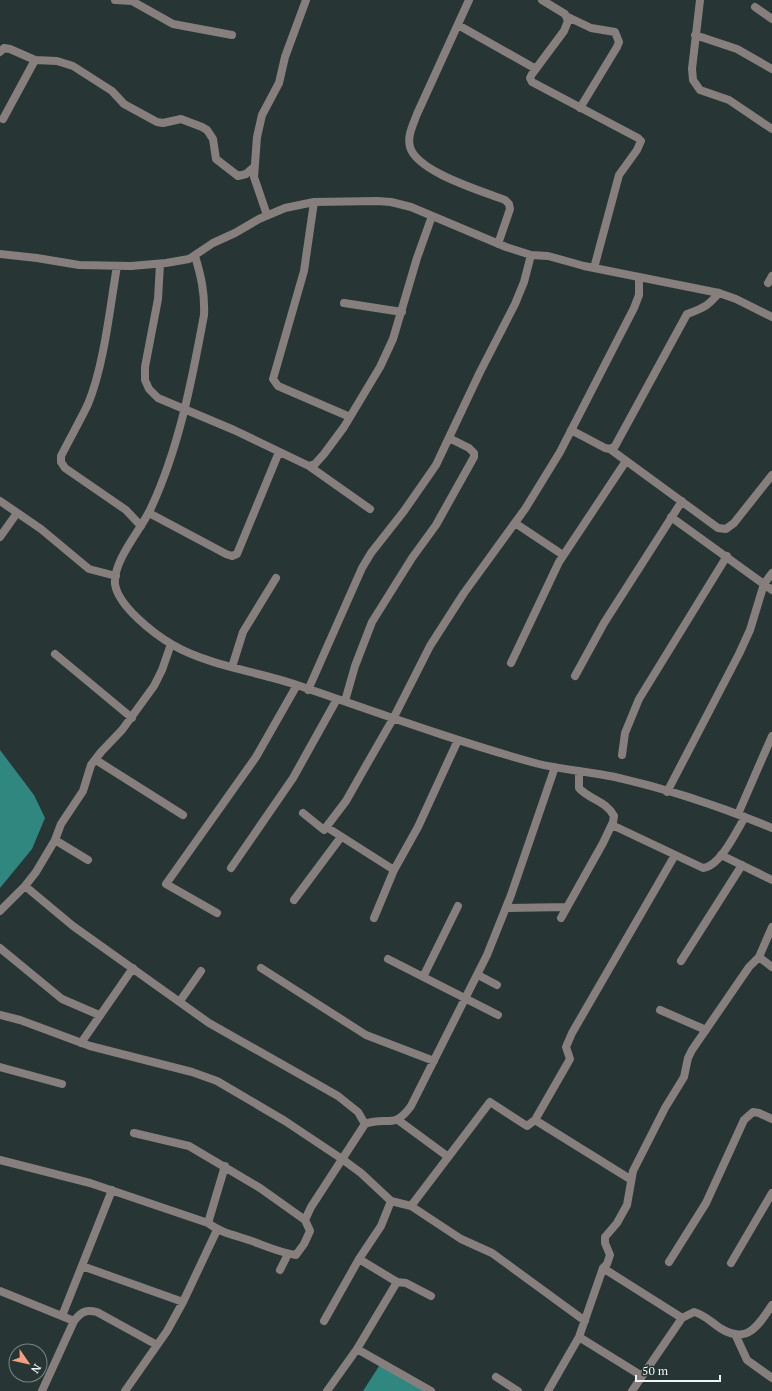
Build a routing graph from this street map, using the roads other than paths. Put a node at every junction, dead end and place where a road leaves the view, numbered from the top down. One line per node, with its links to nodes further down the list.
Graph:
1 (115, 0): 2 (street)
2 (126, 0): 11 (street)
3 (306, 0): 20 (street)
4 (469, 0): 10 (street)
5 (544, 0): 8 (street)
6 (700, 0): 12 (street)
7 (755, 7): 9 (street)
8 (568, 17): 16 (street); 17 (street)
9 (772, 18)
10 (458, 25): 16 (street); 24 (street)
11 (232, 35)
12 (695, 35): 15 (street); 19 (street)
13 (1, 48): 14 (street)
14 (35, 60): 18 (street); 20 (street)
15 (772, 68)
16 (536, 69): 17 (street)
17 (580, 108): 30 (street)
18 (3, 119)
19 (772, 129)
20 (254, 167): 22 (street)
21 (314, 202): 22 (street); 23 (street); 37 (street)
22 (267, 215): 27 (street)
23 (432, 216): 24 (street); 34 (street)
24 (498, 244): 26 (street)
25 (0, 254): 29 (street)
26 (531, 255): 30 (street); 39 (street)
27 (195, 256): 28 (street); 36 (street)
28 (160, 264): 29 (street); 36 (street)
29 (117, 266): 52 (street)
30 (594, 268): 31 (street)
31 (639, 277): 32 (street); 38 (street)
32 (719, 293): 35 (street); 40 (street)
33 (344, 303): 34 (street)
34 (402, 312): 37 (street)
35 (772, 317)
36 (185, 409): 41 (street); 49 (street)
37 (350, 417): 43 (street)
38 (571, 430): 40 (street); 51 (street)
39 (450, 438): 67 (street); 68 (street)
40 (610, 449): 42 (street)
41 (279, 452): 43 (street); 49 (street)
42 (626, 461): 46 (street); 54 (street)
43 (309, 466): 47 (street)
44 (772, 475): 46 (street)
45 (0, 501): 48 (street)
46 (682, 501): 50 (street)
47 (370, 509)
48 (17, 513): 53 (street); 57 (street)
49 (148, 513): 52 (street)
50 (671, 517): 55 (street); 65 (street)
51 (515, 523): 54 (street); 69 (street)
52 (141, 526): 57 (street)
53 (0, 537)
54 (563, 555): 63 (street)
55 (727, 556): 59 (street); 73 (street)
56 (772, 573): 59 (street)
57 (116, 576): 61 (street)
58 (276, 578): 64 (street)
59 (764, 584): 60 (street); 77 (street)
60 (772, 590)
61 (170, 644): 64 (street); 70 (street)
62 (55, 654): 70 (street)
63 (511, 663)
64 (232, 667): 66 (street)
65 (575, 676)
66 (297, 685): 67 (street); 99 (street)
67 (308, 690): 68 (street)
68 (341, 700): 69 (street); 90 (street)
69 (394, 717): 72 (street); 82 (street)
70 (132, 718): 74 (street)
71 (772, 736): 79 (street)
72 (458, 740): 75 (street); 91 (street)
73 (622, 755)
74 (96, 760): 80 (street); 85 (street)
75 (555, 767): 76 (street); 97 (street)
76 (579, 771): 77 (street); 81 (street)
77 (667, 792): 79 (street)
78 (303, 813): 82 (street)
79 (741, 815): 83 (street); 87 (street)
80 (183, 816)
81 (612, 825): 86 (street); 96 (street)
82 (328, 828): 84 (street)
83 (772, 828)
84 (341, 837): 91 (street); 94 (street)
85 (55, 840): 88 (street); 93 (street)
86 (675, 855): 87 (street); 127 (street)
87 (721, 855): 89 (street)
88 (88, 860)
89 (742, 865): 92 (street); 106 (street)
90 (231, 868)
91 (394, 870): 100 (street)
92 (772, 880)
93 (25, 886): 98 (street); 108 (street)
94 (294, 900)
95 (458, 906): 112 (street)
96 (567, 907): 97 (street); 101 (street)
97 (506, 908): 111 (street)
98 (0, 911)
99 (217, 913)
100 (374, 918)
101 (561, 918)
102 (772, 927): 104 (street)
103 (0, 948): 119 (street)
104 (759, 957): 107 (street); 120 (street)
105 (388, 959): 112 (street)
106 (681, 961)
107 (772, 966)
108 (133, 968): 115 (street); 119 (street)
109 (261, 968): 122 (street)
110 (201, 971): 115 (street)
111 (478, 975): 113 (street); 114 (street)
112 (423, 977): 114 (street)
113 (497, 985)
114 (466, 998): 118 (street); 122 (street)
115 (180, 1001): 128 (street)
116 (660, 1010): 120 (street)
117 (0, 1015): 121 (street)
118 (498, 1015)
119 (99, 1016): 121 (street)
120 (706, 1030): 134 (street)
121 (81, 1042): 131 (street)
122 (434, 1061): 126 (street)
123 (0, 1067): 124 (street)
124 (62, 1084)
125 (772, 1119): 144 (street)
126 (398, 1120): 128 (street); 130 (street)
127 (535, 1120): 130 (street); 134 (street)
128 (365, 1124): 131 (street)
129 (134, 1133): 133 (street)
130 (448, 1156): 138 (street)
131 (342, 1159): 137 (street); 139 (street)
132 (0, 1160): 135 (street)
133 (225, 1166): 139 (street); 140 (street)
134 (630, 1179): 147 (street)
135 (112, 1190): 140 (street); 146 (street)
136 (772, 1193): 145 (street)
137 (390, 1201): 138 (street); 143 (street)
138 (411, 1206): 158 (street)
139 (305, 1220): 142 (street)
140 (208, 1223): 141 (street)
141 (217, 1230): 142 (street); 152 (street)
142 (288, 1254): 148 (street)
143 (359, 1259): 149 (street); 157 (street)
144 (669, 1262)
145 (731, 1263)
146 (82, 1266): 152 (street); 154 (street)
147 (603, 1268): 155 (street); 158 (street)
148 (280, 1270)
149 (397, 1282): 151 (street); 162 (street)
150 (0, 1291): 154 (street)
151 (431, 1296)
152 (183, 1302): 161 (street)
153 (772, 1305): 159 (street)
154 (62, 1316): 156 (street)
155 (682, 1318): 159 (street); 163 (street)
156 (74, 1321): 161 (street); 166 (street)
157 (324, 1321)
158 (585, 1321): 160 (street)
159 (735, 1334): 165 (street)
160 (580, 1337): 163 (street); 171 (street)
161 (157, 1345): 167 (street)
162 (357, 1349): 168 (street); 169 (street)
163 (642, 1376): 172 (street)
164 (496, 1377): 170 (street)
165 (772, 1378)
166 (42, 1391)
167 (125, 1391)
168 (327, 1391)
169 (431, 1391)
170 (518, 1391)
171 (548, 1391)
172 (632, 1391)

